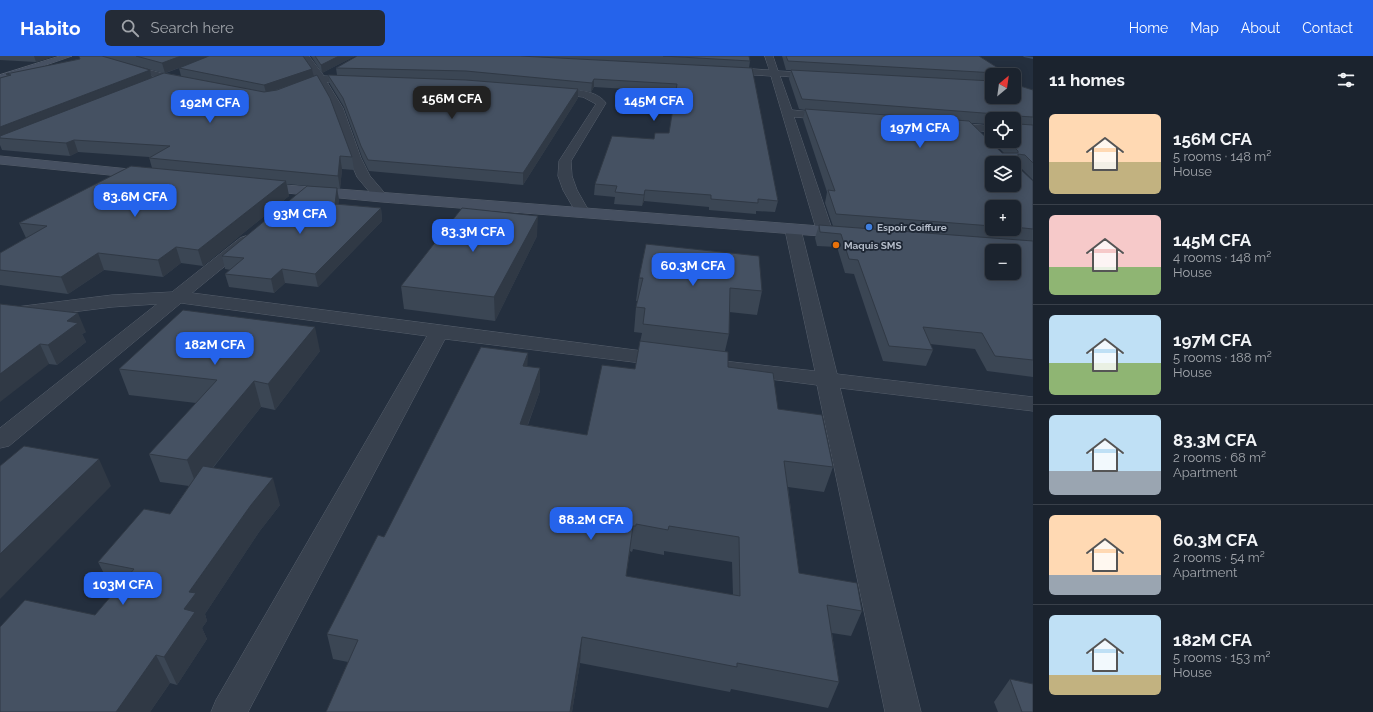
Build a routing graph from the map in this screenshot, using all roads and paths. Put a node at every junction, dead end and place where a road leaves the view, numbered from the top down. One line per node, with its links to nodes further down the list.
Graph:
1 (68, 56): 10 (street)
2 (86, 56): 11 (street)
3 (305, 56): 12 (street)
4 (769, 56): 8 (street)
5 (339, 69): 12 (street)
6 (186, 70): 11 (street)
7 (713, 70): 8 (street)
8 (775, 73): 9 (street); 17 (street)
9 (828, 76)
10 (0, 78)
11 (165, 78): 14 (street); 15 (street)
12 (318, 80): 13 (street); 27 (street)
13 (367, 81)
14 (151, 84)
15 (196, 85)
16 (535, 90): 29 (street)
17 (787, 113): 18 (street); 32 (street)
18 (842, 117)
19 (937, 125): 20 (street)
20 (968, 127): 21 (street); 22 (street)
21 (985, 128)
22 (984, 142)
23 (0, 160): 24 (street)
24 (164, 177)
25 (242, 185): 26 (street)
26 (305, 192): 27 (street); 28 (street)
27 (382, 198): 29 (street)
28 (287, 207)
29 (583, 213): 30 (street)
30 (793, 230): 32 (street); 37 (street)
31 (257, 232): 34 (street)
32 (825, 232): 33 (street)
33 (864, 235)
34 (178, 297): 35 (street); 36 (street); 39 (street)
35 (0, 315)
36 (439, 332): 37 (street); 40 (street)
37 (826, 379): 38 (street); 41 (street)
38 (1033, 404)
39 (0, 440)
40 (229, 712)
41 (903, 712)

